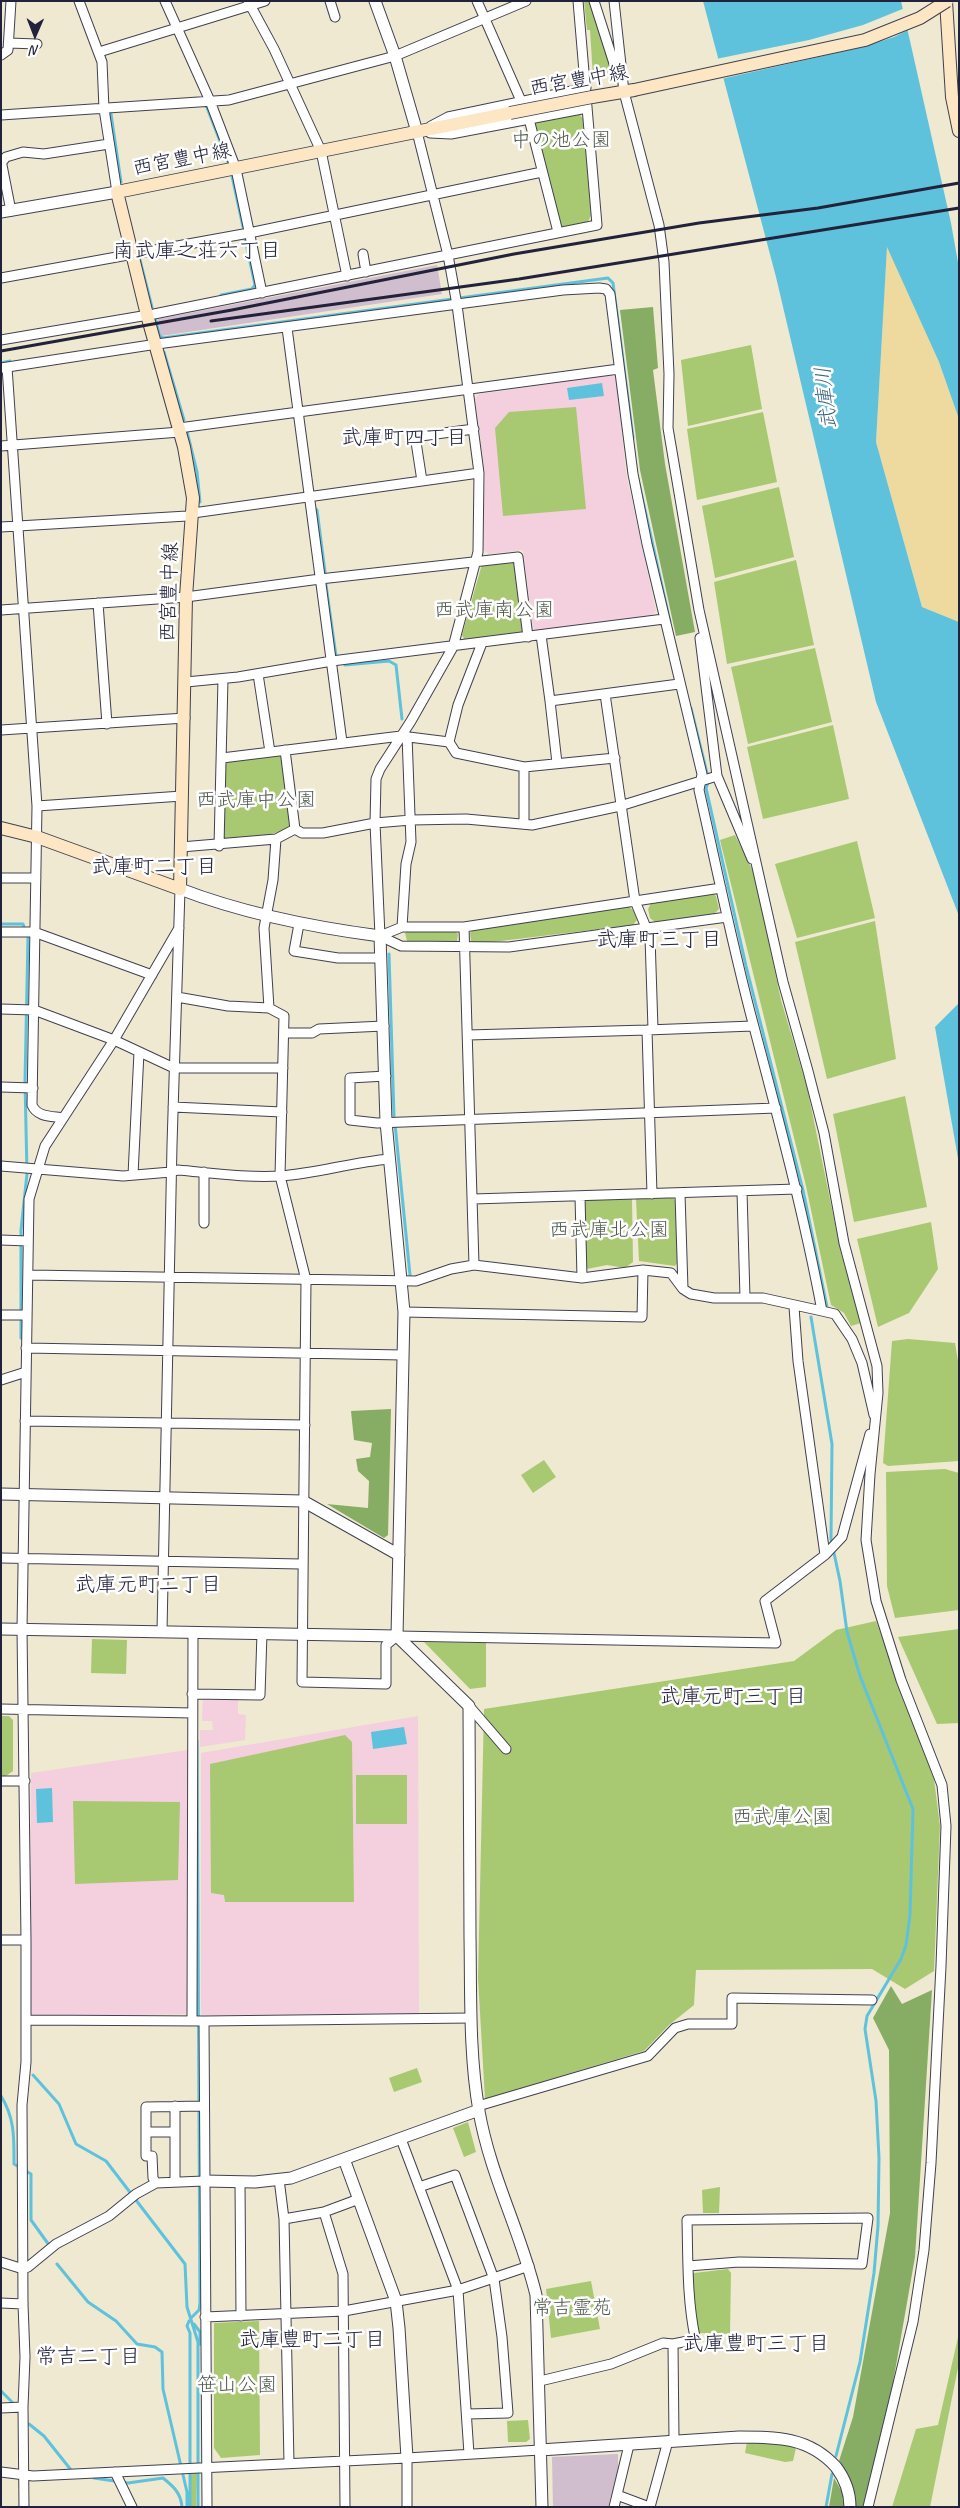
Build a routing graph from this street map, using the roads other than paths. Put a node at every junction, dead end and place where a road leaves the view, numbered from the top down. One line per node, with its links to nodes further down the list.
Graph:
1 (11, 1): 17 (street)
2 (79, 1): 19 (street)
3 (165, 1): 16 (street)
4 (265, 1): 13 (street)
5 (330, 1): 14 (street)
6 (375, 1): 21 (street)
7 (477, 1): 15 (street)
8 (526, 1): 15 (street)
9 (578, 1): 24 (street)
10 (594, 1): 23 (street)
11 (614, 1): 23 (street)
12 (947, 1): 23 (main road, 西宮豊中線, bridge); 30 (main road)
13 (249, 4): 16 (street); 22 (street)
14 (335, 17)
15 (484, 19): 21 (street); 26 (street)
16 (176, 28): 19 (street); 25 (street)
17 (9, 43): 18 (street); 20 (street)
18 (37, 44)
19 (99, 52): 27 (street)
20 (1, 55)
21 (395, 56): 22 (street); 31 (street)
22 (290, 84): 25 (street); 33 (street)
23 (629, 91): 24 (main road, 西宮豊中線); 75 (street)
24 (588, 98): 26 (street); 29 (street); 31 (main road, 西宮豊中線, bridge); 41 (street)
25 (210, 101): 27 (street); 35 (street)
26 (521, 103): 29 (street); 31 (street)
27 (104, 109): 28 (street); 32 (street)
28 (1, 115)
29 (529, 119): 31 (street); 36 (street)
30 (959, 131)
31 (418, 132): 33 (main road, 西宮豊中線); 38 (street)
32 (109, 144): 34 (street); 37 (street)
33 (320, 150): 35 (main road, 西宮豊中線); 40 (street)
34 (2, 161): 39 (street)
35 (236, 169): 37 (main road, 西宮豊中線); 42 (street)
36 (542, 172): 38 (street); 41 (street)
37 (117, 192): 39 (street); 43 (main road, 西宮豊中線)
38 (433, 195): 40 (street); 45 (street)
39 (6, 212)
40 (335, 215): 42 (street); 47 (street)
41 (558, 232): 45 (street)
42 (249, 233): 43 (street); 49 (street)
43 (133, 254): 48 (street); 51 (main road, 西宮豊中線)
44 (363, 254): 46 (street)
45 (448, 255): 46 (street); 50 (street)
46 (366, 272): 47 (street)
47 (347, 276): 49 (street)
48 (1, 278)
49 (262, 292): 51 (street)
50 (456, 301): 52 (street); 56 (street); 57 (street)
51 (147, 314): 53 (street); 54 (main road, 西宮豊中線)
52 (287, 328): 54 (street); 58 (street)
53 (1, 340)
54 (156, 344): 55 (street); 60 (main road, 西宮豊中線)
55 (4, 368): 62 (street)
56 (619, 369): 57 (street); 76 (street)
57 (468, 388): 58 (street); 59 (street)
58 (299, 412): 60 (street); 65 (street)
59 (474, 429): 63 (street); 64 (street)
60 (180, 430): 62 (street); 66 (main road, 西宮豊中線)
61 (1, 446): 62 (street)
62 (12, 446): 67 (street)
63 (479, 473): 64 (street); 69 (street)
64 (422, 481): 65 (street)
65 (309, 496): 66 (street); 70 (street)
66 (192, 513): 67 (street); 71 (main road, 西宮豊中線)
67 (18, 526): 68 (street); 73 (street)
68 (1, 527)
69 (477, 560): 70 (street); 78 (street); 80 (street)
70 (320, 579): 71 (street); 81 (street)
71 (186, 597): 72 (street); 84 (main road, 西宮豊中線)
72 (98, 603): 73 (street); 89 (street)
73 (24, 609): 74 (street); 90 (street)
74 (1, 610)
75 (699, 610): 101 (street); 115 (street)
76 (664, 619): 77 (street); 85 (street)
77 (541, 635): 78 (street); 87 (street)
78 (528, 637): 79 (street)
79 (482, 643): 80 (street); 94 (street)
80 (453, 647): 81 (street); 92 (street)
81 (332, 662): 82 (street); 93 (street)
82 (258, 674): 83 (street); 96 (street)
83 (223, 678): 84 (street); 97 (street)
84 (186, 682): 88 (main road, 西宮豊中線)
85 (679, 684): 86 (street); 102 (street)
86 (605, 694): 87 (street); 98 (street)
87 (550, 701): 99 (street)
88 (185, 718): 89 (street); 103 (main road, 西宮豊中線)
89 (106, 724): 90 (street)
90 (31, 728): 91 (street); 104 (street)
91 (1, 730)
92 (404, 736): 93 (street); 94 (street); 106 (street); 107 (street)
93 (342, 742): 95 (street)
94 (450, 742): 100 (street)
95 (285, 750): 96 (street); 110 (street)
96 (270, 752): 97 (street)
97 (222, 758): 113 (street)
98 (615, 758): 99 (street); 105 (street)
99 (558, 764): 100 (street)
100 (524, 766): 108 (street)
101 (717, 776): 102 (street); 115 (street)
102 (701, 781): 105 (street); 119 (street)
103 (182, 796): 104 (street); 114 (main road, 西宮豊中線)
104 (37, 806): 111 (street)
105 (620, 806): 108 (street); 120 (street)
106 (411, 820): 107 (street); 108 (street); 124 (street)
107 (374, 823): 110 (street); 130 (street)
108 (524, 823)
109 (1, 828): 111 (main road)
110 (295, 829): 112 (street)
111 (37, 837): 117 (street); 118 (main road)
112 (276, 839): 113 (street); 121 (street)
113 (219, 846): 114 (street)
114 (181, 847): 118 (main road, 西宮豊中線)
115 (758, 871): 193 (street)
116 (1, 878): 117 (street)
117 (36, 878): 129 (street)
118 (180, 888): 121 (street); 126 (street)
119 (721, 888): 120 (street); 122 (street)
120 (635, 901): 125 (street); 127 (street)
121 (266, 916): 123 (street); 135 (street)
122 (728, 917): 127 (street); 139 (street)
123 (298, 924): 130 (street); 132 (street)
124 (402, 927): 125 (street); 130 (street)
125 (464, 927): 131 (street)
126 (179, 928): 133 (street); 134 (street)
127 (647, 929): 131 (street); 140 (street)
128 (1, 932): 129 (street)
129 (34, 932): 133 (street); 137 (street)
130 (380, 936): 131 (street); 132 (street)
131 (465, 948): 142 (street)
132 (381, 958): 138 (street)
133 (152, 976): 143 (street)
134 (177, 996): 135 (street); 145 (street)
135 (269, 1008): 141 (street)
136 (1, 1009): 137 (street)
137 (29, 1009): 143 (street); 149 (street)
138 (384, 1026): 141 (street); 147 (street)
139 (754, 1026): 140 (street); 151 (street)
140 (650, 1030): 142 (street); 153 (street)
141 (284, 1032): 146 (street)
142 (468, 1035): 155 (street)
143 (114, 1040): 144 (street); 154 (street)
144 (139, 1052): 145 (street); 162 (street)
145 (174, 1068): 146 (street); 150 (street)
146 (283, 1068): 152 (street)
147 (386, 1076): 156 (street); 156 (street)
148 (1, 1087): 149 (street)
149 (28, 1088): 154 (street)
150 (173, 1107): 152 (street); 160 (street)
151 (776, 1108): 153 (street); 164 (street)
152 (282, 1112): 163 (street)
153 (650, 1113): 155 (street); 166 (street)
154 (63, 1118): 159 (street)
155 (470, 1119): 156 (street); 169 (street)
156 (386, 1122): 157 (street)
157 (390, 1159): 163 (street); 179 (street)
158 (1, 1166): 159 (street)
159 (37, 1168): 162 (street); 172 (street)
160 (171, 1172): 161 (street); 162 (street); 176 (street)
161 (204, 1172): 163 (street); 170 (street)
162 (133, 1175)
163 (280, 1176): 178 (street)
164 (797, 1189): 165 (street); 183 (street)
165 (742, 1191): 167 (street); 181 (street)
166 (652, 1194): 167 (street); 168 (street)
167 (680, 1194): 180 (street)
168 (580, 1196): 169 (street); 177 (street)
169 (473, 1199): 173 (street)
170 (204, 1223)
171 (1, 1240): 172 (street)
172 (28, 1241): 175 (street)
173 (474, 1265): 177 (street); 179 (street)
174 (643, 1270): 177 (street); 180 (street); 184 (street)
175 (28, 1275): 176 (street); 186 (street)
176 (169, 1277): 178 (street); 188 (street)
177 (582, 1278)
178 (306, 1280): 179 (street); 189 (street)
179 (402, 1281): 184 (street)
180 (683, 1289): 181 (street)
181 (745, 1298): 182 (street)
182 (794, 1307): 183 (street); 202 (street)
183 (822, 1311): 193 (street)
184 (404, 1312): 190 (street)
185 (1, 1315): 186 (street)
186 (26, 1315): 187 (street)
187 (26, 1348): 188 (street); 191 (street)
188 (167, 1351): 189 (street); 195 (street)
189 (306, 1354): 190 (street); 196 (street)
190 (403, 1355): 201 (street)
191 (26, 1372): 192 (street); 194 (street)
192 (1, 1380)
193 (876, 1418): 202 (street); 284 (street)
194 (25, 1421): 195 (street); 198 (street)
195 (166, 1423): 196 (street); 199 (street)
196 (305, 1425): 200 (street)
197 (1, 1494): 198 (street)
198 (22, 1495): 199 (street); 204 (street)
199 (164, 1496): 200 (street); 205 (street)
200 (302, 1500): 201 (street); 206 (street)
201 (399, 1555): 213 (street)
202 (825, 1555): 213 (street)
203 (1, 1558): 204 (street)
204 (22, 1559): 205 (street); 208 (street)
205 (162, 1563): 206 (street); 209 (street)
206 (302, 1564): 212 (street)
207 (1, 1629): 208 (street)
208 (22, 1629): 209 (street); 217 (street)
209 (162, 1631): 210 (street)
210 (193, 1632): 211 (street); 214 (street)
211 (262, 1633): 212 (street); 214 (street)
212 (302, 1634): 213 (street); 213 (street)
213 (397, 1636): 215 (street)
214 (192, 1694): 218 (street)
215 (469, 1706): 219 (street); 225 (street)
216 (1, 1709): 217 (street)
217 (22, 1709): 218 (street); 221 (street)
218 (192, 1713): 226 (street)
219 (506, 1750)
220 (1, 1781): 221 (street)
221 (25, 1781): 223 (street)
222 (1, 1940): 223 (street)
223 (26, 1940): 227 (street)
224 (872, 2000): 231 (street)
225 (471, 2018): 228 (street); 231 (street)
226 (192, 2019): 227 (street); 228 (street)
227 (26, 2020): 248 (street)
228 (204, 2021): 230 (street)
229 (175, 2106): 230 (street); 232 (street); 233 (street)
230 (204, 2106): 238 (street)
231 (478, 2108): 234 (street); 246 (street)
232 (146, 2132): 233 (street); 240 (street)
233 (175, 2132): 237 (street)
234 (401, 2139): 235 (street); 241 (street)
235 (344, 2159): 236 (street); 242 (street)
236 (279, 2179): 239 (street); 244 (street)
237 (175, 2181): 238 (street); 240 (street)
238 (204, 2181): 239 (street); 257 (street)
239 (240, 2182): 256 (street)
240 (156, 2183): 248 (street)
241 (419, 2187): 249 (street); 250 (street)
242 (359, 2199): 243 (street); 251 (street)
243 (324, 2212): 244 (street); 254 (street)
244 (284, 2219): 255 (street)
245 (1, 2262): 248 (street)
246 (529, 2266): 249 (street); 259 (street)
247 (688, 2266): 247 (street); 258 (street)
248 (23, 2269): 253 (street)
249 (494, 2279): 250 (street); 262 (street)
250 (458, 2290): 251 (street); 262 (street)
251 (396, 2301): 254 (street); 267 (street)
252 (1, 2303): 253 (street)
253 (23, 2304): 260 (street)
254 (344, 2311): 255 (street); 268 (street)
255 (287, 2313): 256 (street); 269 (street)
256 (241, 2316): 257 (street)
257 (205, 2317): 270 (street)
258 (673, 2344): 259 (street); 263 (street)
259 (540, 2381): 265 (street)
260 (22, 2407): 261 (street); 272 (street)
261 (1, 2408)
262 (467, 2414): 266 (street)
263 (671, 2440): 264 (street); 282 (street); 283 (street)
264 (628, 2445): 265 (street); 274 (street)
265 (540, 2450): 266 (street); 280 (street)
266 (469, 2454): 267 (street)
267 (407, 2458): 268 (street); 279 (street)
268 (344, 2461): 269 (street); 278 (street)
269 (289, 2463): 270 (street)
270 (192, 2467): 273 (street); 277 (street)
271 (1, 2472): 272 (street)
272 (24, 2474): 273 (street); 275 (street)
273 (118, 2479): 276 (street)
274 (617, 2495): 281 (street); 282 (street)
275 (24, 2507)
276 (132, 2507)
277 (206, 2507)
278 (345, 2507)
279 (407, 2507)
280 (542, 2507)
281 (614, 2507)
282 (650, 2507)
283 (850, 2507)
284 (868, 2507)

